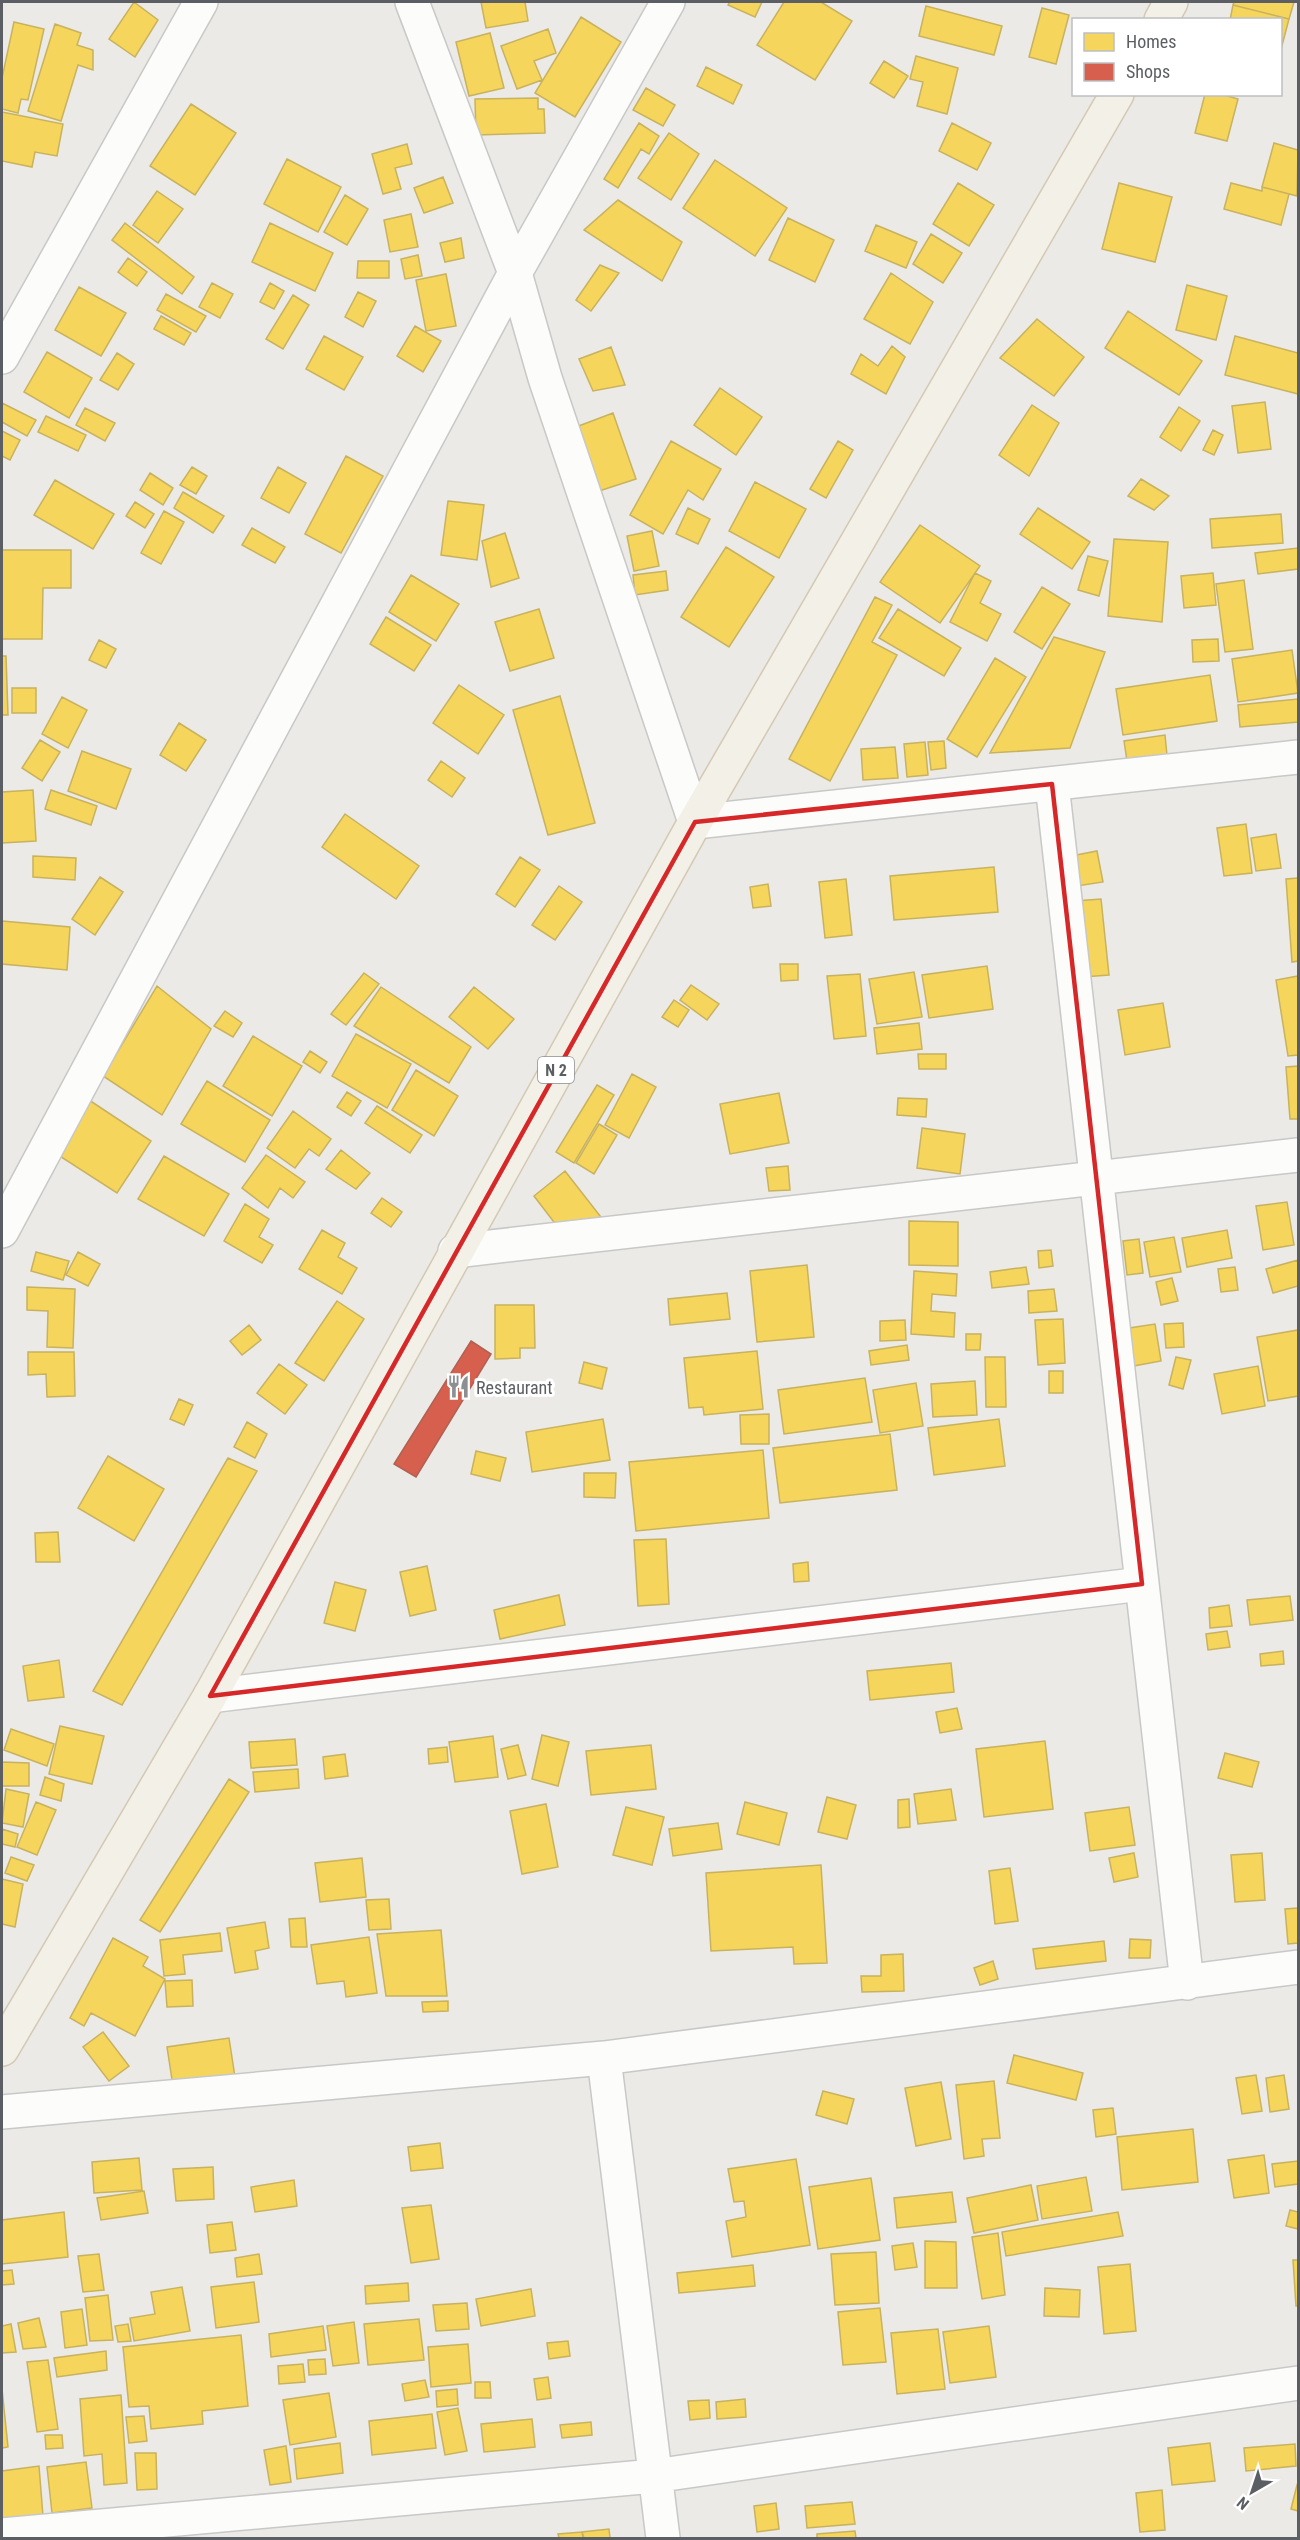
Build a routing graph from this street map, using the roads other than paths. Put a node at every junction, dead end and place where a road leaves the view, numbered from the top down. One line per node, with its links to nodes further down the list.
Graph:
1 (201, 2): 8 (street)
2 (412, 2): 7 (street)
3 (668, 2): 7 (street)
4 (1171, 2): 5 (main road)
5 (1162, 18)
6 (1116, 96): 11 (main road, N 2)
7 (515, 273): 11 (street); 14 (street)
8 (2, 357)
9 (1299, 757): 10 (street)
10 (1052, 784): 11 (street); 13 (street)
11 (695, 822): 15 (main road, N 2)
12 (1299, 1155): 13 (street)
13 (1096, 1179): 15 (street); 16 (street)
14 (2, 1231)
15 (455, 1251): 17 (main road, N 2)
16 (1142, 1584): 17 (street); 19 (street)
17 (210, 1696): 20 (main road, N 2)
18 (1299, 1967): 19 (street)
19 (1187, 1983): 21 (street)
20 (2, 2049)
21 (604, 2058): 22 (street); 24 (street)
22 (2, 2112)
23 (1299, 2383): 24 (street)
24 (654, 2476): 25 (street); 26 (street)
25 (2, 2535)
26 (663, 2538)

